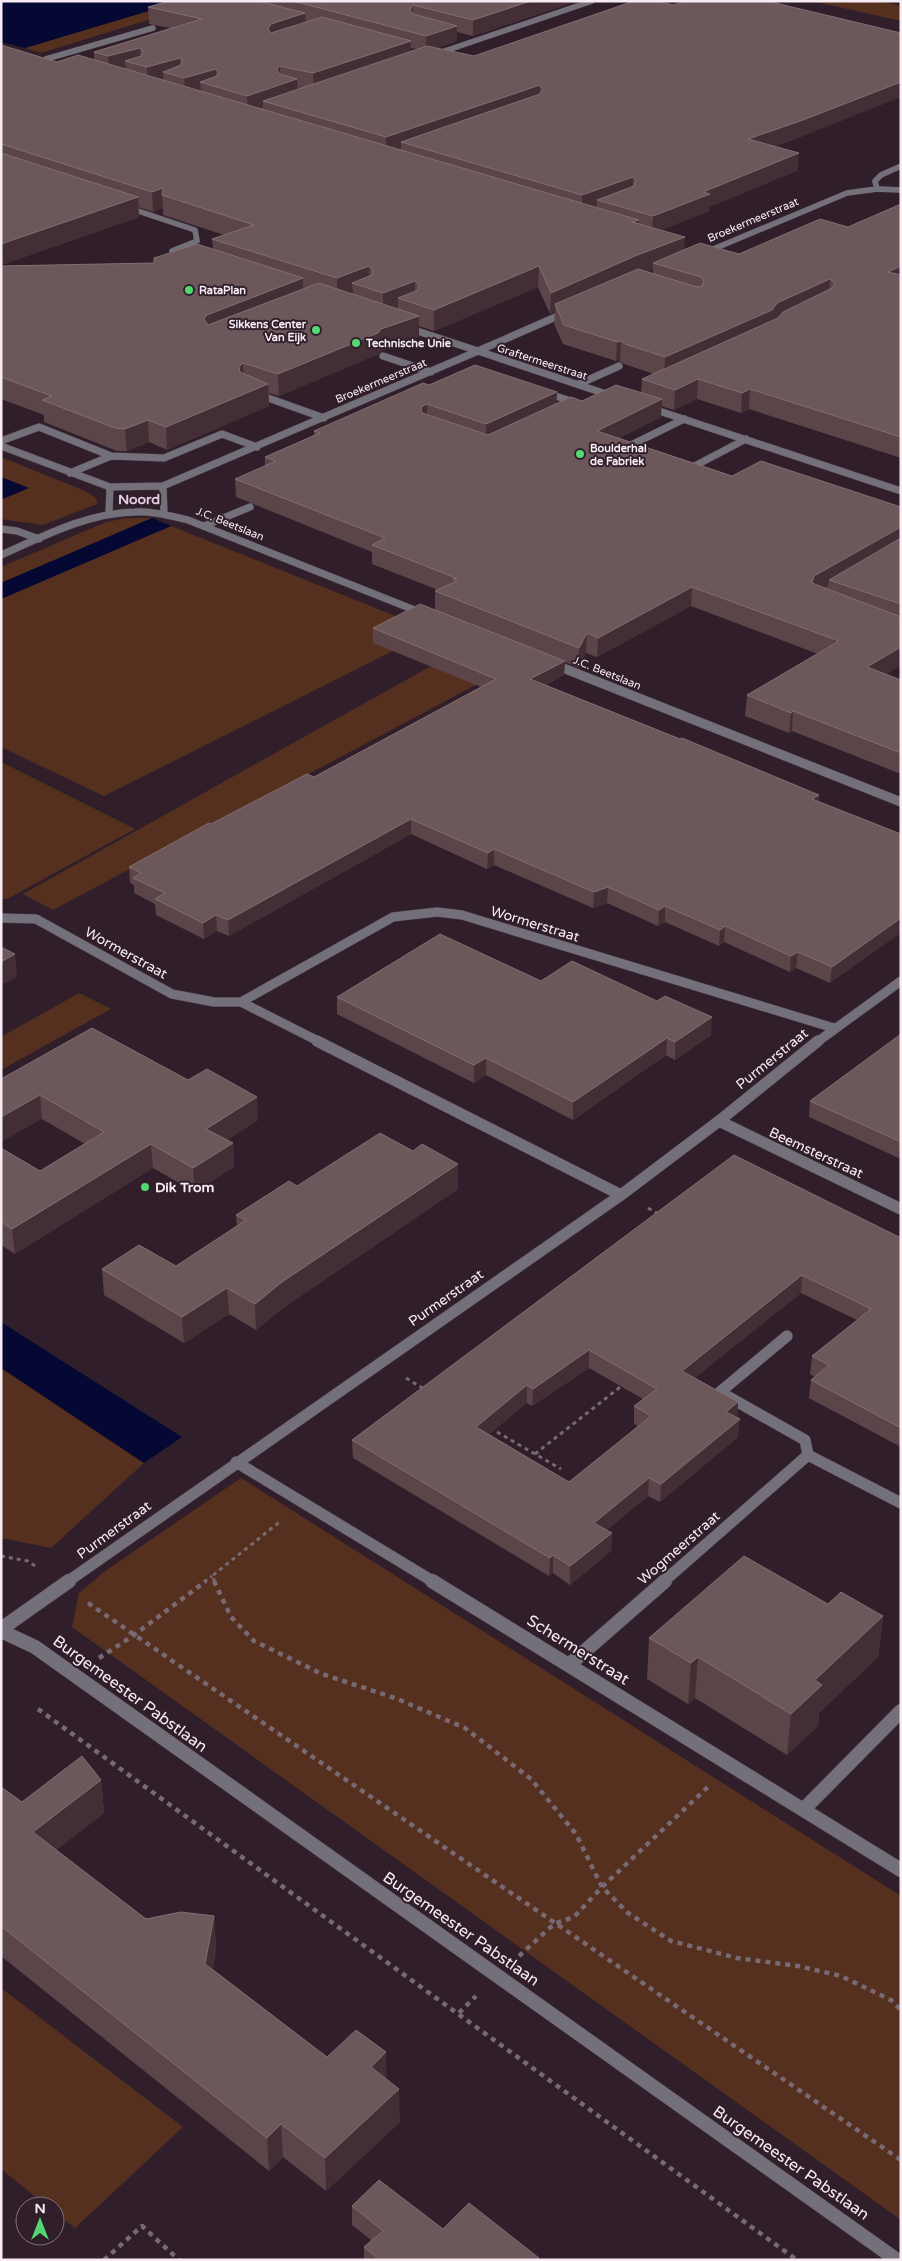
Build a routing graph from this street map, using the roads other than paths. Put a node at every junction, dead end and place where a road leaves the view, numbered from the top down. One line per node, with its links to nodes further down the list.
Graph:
1 (592, 1): 4 (street)
2 (152, 28): 6 (street)
3 (466, 38): 4 (street)
4 (475, 41): 7 (street)
5 (37, 56): 6 (street)
6 (46, 59): 8 (street)
7 (437, 59)
8 (56, 62)
9 (901, 166): 10 (street)
10 (877, 188): 11 (street, Broekermeerstraat); 13 (street, Broekermeerstraat)
11 (901, 190)
12 (121, 206): 14 (street)
13 (693, 254)
14 (185, 255)
15 (574, 309): 17 (street, Broekermeerstraat)
16 (400, 326): 17 (street, Graftermeerstraat)
17 (478, 351): 20 (street, Broekermeerstraat); 21 (street, Graftermeerstraat)
18 (383, 356): 20 (street)
19 (619, 366): 21 (street)
20 (431, 372): 29 (street, Broekermeerstraat)
21 (579, 384): 24 (street, Graftermeerstraat)
22 (538, 390): 28 (street)
23 (254, 393): 29 (street)
24 (606, 393): 25 (street); 26 (street, Graftermeerstraat)
25 (598, 397)
26 (620, 398)
27 (643, 406): 30 (street)
28 (573, 408)
29 (324, 418): 34 (street, Broekermeerstraat)
30 (684, 419): 31 (street); 35 (street)
31 (746, 440): 37 (street); 41 (street)
32 (1, 441): 36 (street)
33 (1, 446): 38 (street)
34 (257, 447): 36 (street); 39 (street, Broekermeerstraat)
35 (622, 449)
36 (111, 456): 38 (street)
37 (686, 470)
38 (70, 473): 40 (street)
39 (164, 486): 40 (street); 43 (street)
40 (110, 487): 44 (street)
41 (901, 491)
42 (250, 507): 45 (street)
43 (164, 512): 44 (street); 45 (street, J.C. Beetslaan)
44 (109, 513): 47 (street)
45 (204, 526): 49 (street, J.C. Beetslaan)
46 (1, 529): 47 (street)
47 (38, 539): 48 (street)
48 (1, 555)
49 (435, 617)
50 (545, 661): 51 (street, J.C. Beetslaan)
51 (901, 802)
52 (1, 918): 54 (street, Wormerstraat)
53 (901, 981): 55 (street, Purmerstraat)
54 (241, 1002): 55 (street, Wormerstraat); 57 (street, Wormerstraat)
55 (834, 1028): 56 (street, Purmerstraat)
56 (719, 1121): 57 (street, Purmerstraat); 58 (street, Beemsterstraat)
57 (621, 1195): 61 (street, Purmerstraat)
58 (901, 1209)
59 (788, 1336): 60 (street)
60 (808, 1455): 62 (street); 64 (street, Wogmeerstraat)
61 (236, 1462): 63 (street, Purmerstraat); 64 (street, Schermerstraat)
62 (901, 1503)
63 (1, 1630): 68 (street, Burgemeester Pabstlaan)
64 (570, 1664): 66 (street, Schermerstraat)
65 (901, 1710): 66 (street)
66 (804, 1809): 67 (street, Schermerstraat)
67 (901, 1870)
68 (897, 2260)

